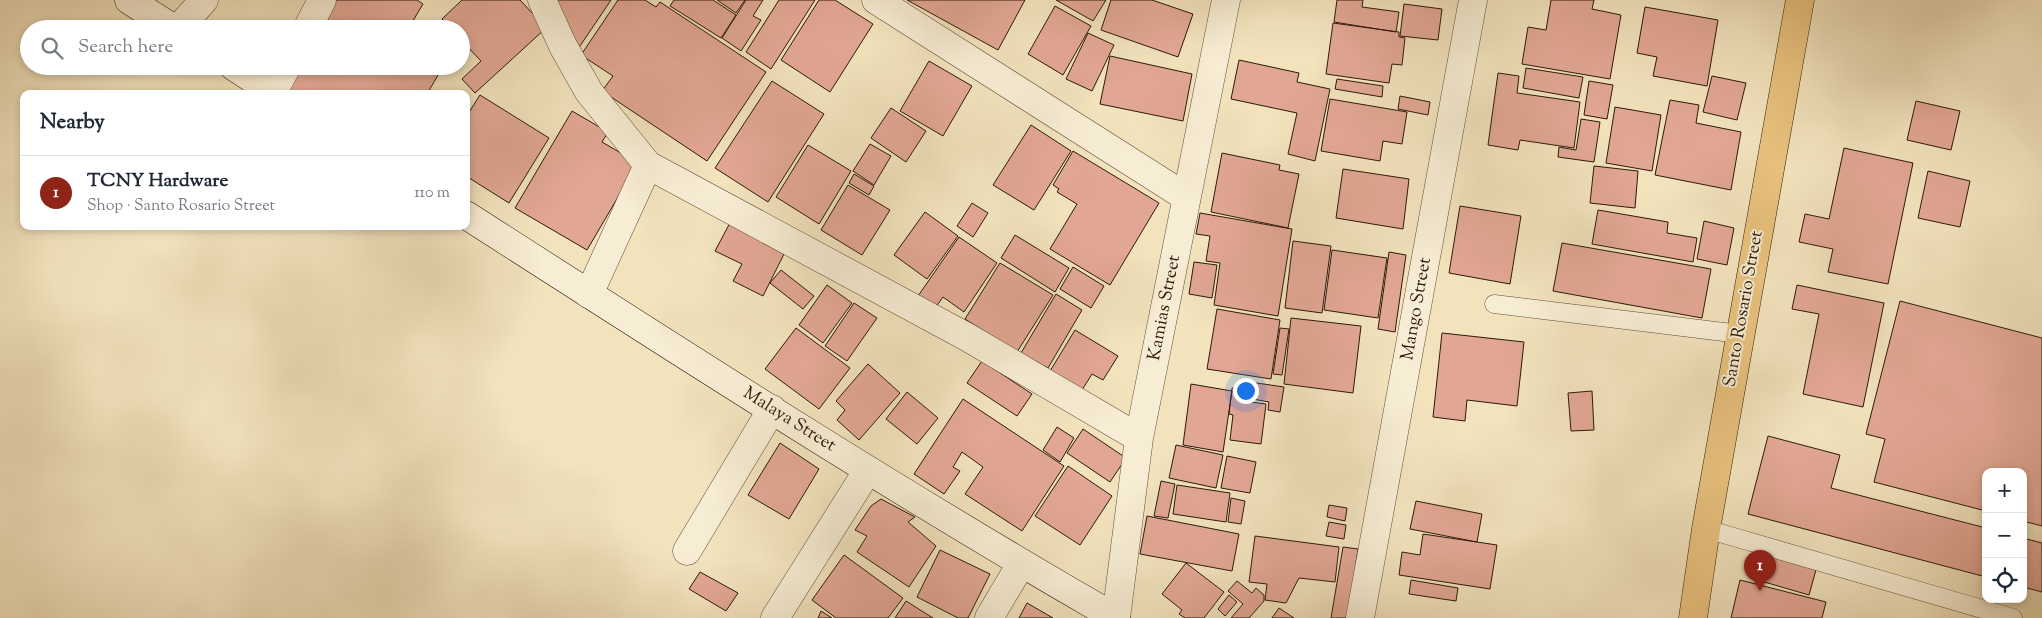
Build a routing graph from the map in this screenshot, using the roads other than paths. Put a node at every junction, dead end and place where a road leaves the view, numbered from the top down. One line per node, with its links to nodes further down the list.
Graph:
1 (129, 0): 9 (street)
2 (204, 0): 10 (street)
3 (322, 0): 11 (street)
4 (542, 0): 16 (street)
5 (876, 0): 17 (street)
6 (1226, 0): 17 (street, Kamias Street)
7 (1473, 0): 31 (street, Mango Street)
8 (1800, 0): 21 (main road, Santo Rosario Street)
9 (160, 20)
10 (186, 20)
11 (312, 20)
12 (247, 75): 14 (street)
13 (283, 75): 15 (street)
14 (269, 90)
15 (275, 90)
16 (648, 165): 19 (street); 23 (street)
17 (1186, 197): 23 (street, Kamias Street)
18 (470, 219): 19 (street, Malaya Street)
19 (589, 294): 22 (street, Malaya Street)
20 (1494, 304): 21 (lane)
21 (1740, 334): 25 (main road, Santo Rosario Street)
22 (772, 409): 24 (street, Malaya Street); 26 (street)
23 (1140, 438): 30 (street, Kamias Street)
24 (868, 470): 27 (street, Malaya Street); 28 (street)
25 (1706, 529): 32 (main road, Santo Rosario Street); 33 (lane)
26 (687, 551)
27 (1021, 564): 29 (street); 30 (street, Malaya Street)
28 (775, 618)
29 (989, 618)
30 (1116, 618)
31 (1360, 618)
32 (1693, 618)
33 (2013, 618)

